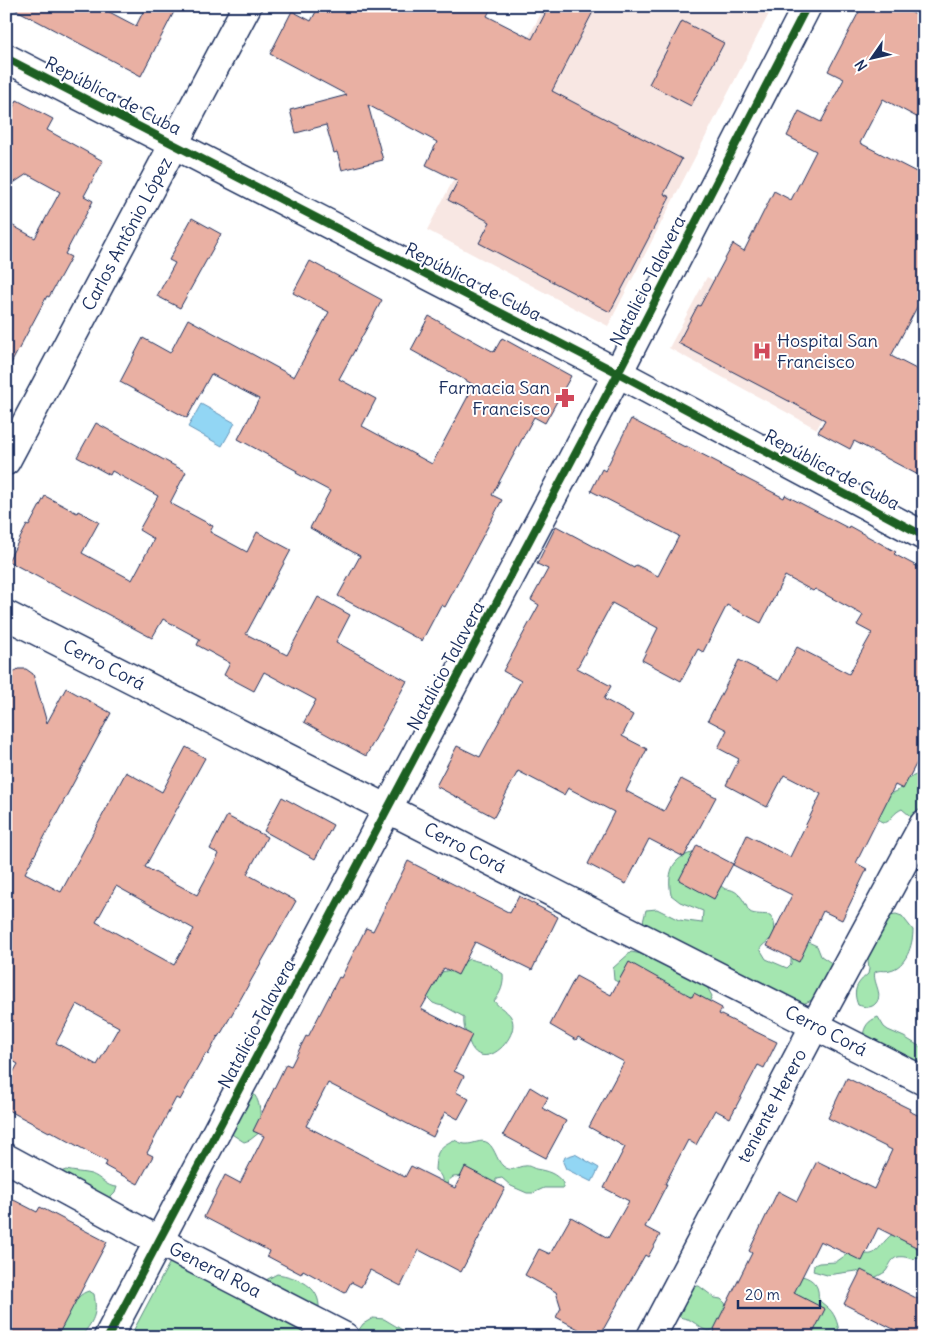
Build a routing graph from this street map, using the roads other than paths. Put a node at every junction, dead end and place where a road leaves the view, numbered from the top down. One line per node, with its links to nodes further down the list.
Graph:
1 (247, 6): 4 (street, Carlos Antônio López)
2 (807, 6): 5 (street, Natalicio Talavera)
3 (6, 58): 4 (street, República de Cuba)
4 (174, 144): 5 (street, República de Cuba); 6 (street, Carlos Antônio López)
5 (618, 373): 7 (street, República de Cuba); 9 (street, Natalicio Talavera)
6 (6, 461)
7 (924, 536)
8 (6, 615): 9 (street, Cerro Corá)
9 (388, 808): 11 (street, Cerro Corá); 14 (street, Natalicio Talavera)
10 (924, 824): 11 (street, teniente Herero)
11 (815, 1025): 12 (street, Cerro Corá); 17 (street, teniente Herero)
12 (924, 1081)
13 (6, 1158): 14 (street, General Roa)
14 (159, 1241): 15 (street, Natalicio Talavera); 16 (street, General Roa)
15 (108, 1337)
16 (345, 1337)
17 (652, 1337)

